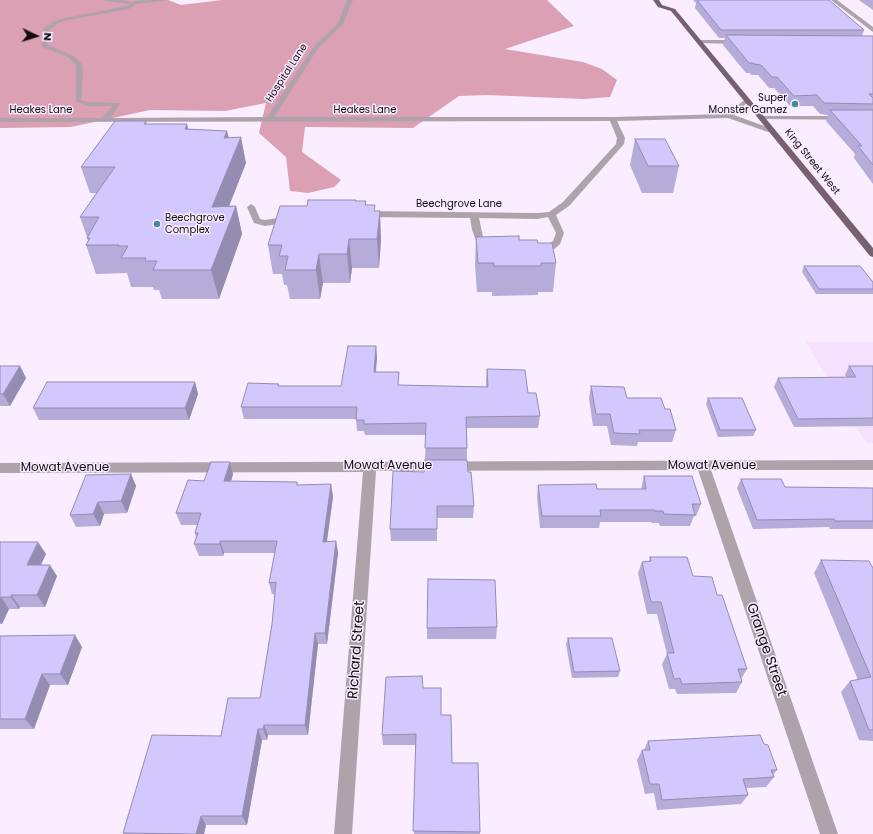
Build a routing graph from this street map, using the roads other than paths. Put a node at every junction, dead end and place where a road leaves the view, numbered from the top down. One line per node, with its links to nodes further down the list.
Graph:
1 (103, 0): 6 (street)
2 (166, 0): 6 (street)
3 (350, 0): 16 (street, Hospital Lane)
4 (656, 0): 8 (main road, King Street West)
5 (834, 0): 7 (street)
6 (135, 3): 15 (street)
7 (873, 30)
8 (699, 42): 9 (street); 10 (main road, King Street West)
9 (748, 42)
10 (747, 100): 11 (street); 12 (main road, King Street West)
11 (729, 116): 17 (street, Heakes Lane); 18 (street, Heakes Lane)
12 (762, 118): 13 (street); 18 (main road, King Street West)
13 (873, 118)
14 (0, 120): 15 (street, Heakes Lane)
15 (104, 120): 16 (street, Heakes Lane)
16 (269, 120): 17 (street, Heakes Lane)
17 (613, 120): 21 (street, Beechgrove Lane)
18 (771, 130): 26 (main road, King Street West)
19 (251, 207): 23 (street)
20 (355, 214): 22 (street, Beechgrove Lane)
21 (550, 214): 22 (street, Beechgrove Lane); 25 (street)
22 (474, 215): 24 (street)
23 (300, 218)
24 (503, 247)
25 (526, 250)
26 (873, 254)
27 (873, 465): 29 (street, Mowat Avenue)
28 (370, 466): 29 (street, Mowat Avenue); 30 (street, Mowat Avenue); 31 (street, Richard Street)
29 (703, 466): 32 (street, Grange Street)
30 (0, 469)
31 (344, 834)
32 (828, 834)

